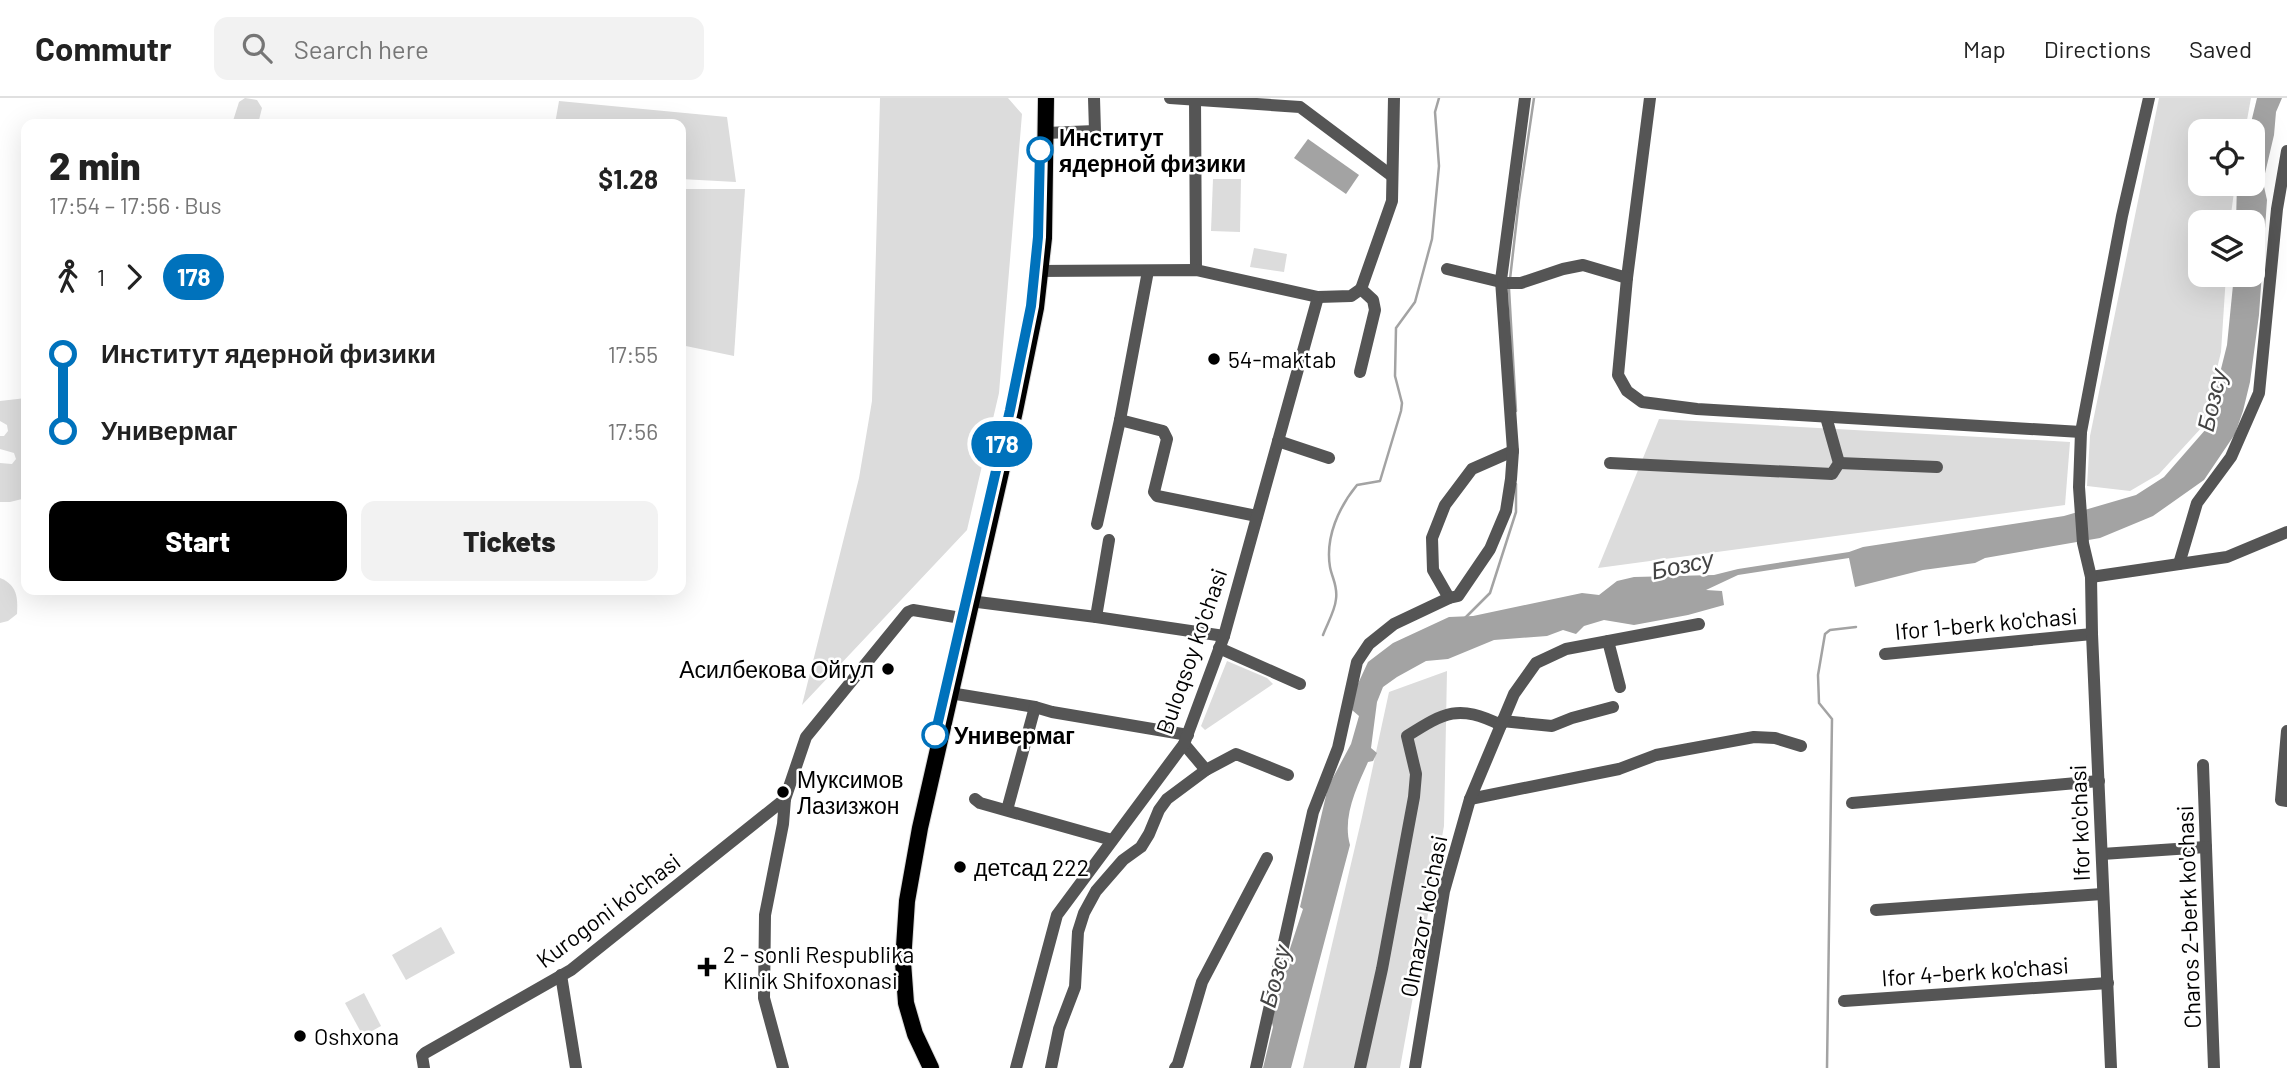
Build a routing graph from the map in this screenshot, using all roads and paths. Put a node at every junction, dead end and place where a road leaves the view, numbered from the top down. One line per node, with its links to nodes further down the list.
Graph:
1 (1044, 98): 9 (main road); 14 (main road)
2 (1094, 98): 9 (street)
3 (1170, 98): 8 (street)
4 (1394, 98): 11 (street)
5 (1525, 98): 17 (street)
6 (1650, 98): 16 (street)
7 (2149, 98): 23 (street, Ifor ko'chasi)
8 (1195, 99): 11 (street); 12 (street)
9 (1046, 133): 14 (main road)
10 (2287, 151): 34 (street)
11 (1392, 176): 18 (street)
12 (1196, 270): 15 (street); 19 (street)
13 (1447, 270): 17 (street)
14 (1039, 271): 15 (street); 37 (main road); 39 (main road)
15 (1148, 271): 22 (street)
16 (1627, 278): 17 (street); 21 (street)
17 (1503, 281): 25 (street)
18 (1361, 289): 19 (street); 20 (street)
19 (1318, 297): 24 (street, Buloqsoy ko'chasi)
20 (1360, 372)
21 (1826, 417): 23 (street); 28 (street)
22 (1120, 420): 30 (street); 31 (street)
23 (2081, 432): 35 (street, Ifor ko'chasi)
24 (1278, 441): 26 (street); 30 (street, Buloqsoy ko'chasi)
25 (1513, 451): 36 (street); 36 (street)
26 (1329, 458)
27 (1610, 463): 28 (street)
28 (1839, 463): 29 (street)
29 (1937, 467)
30 (1257, 516): 43 (street, Buloqsoy ko'chasi)
31 (1097, 524)
32 (2287, 532): 34 (street)
33 (1109, 540): 38 (street)
34 (2179, 564): 35 (street)
35 (2091, 577): 41 (street, Ifor ko'chasi)
36 (1449, 598): 81 (street)
37 (970, 601): 38 (street); 47 (main road)
38 (1096, 617): 43 (street)
39 (961, 618): 58 (street); 76 (main road)
40 (1699, 624): 42 (street, Olmazor ko'chasi)
41 (2092, 634): 44 (street, Ifor 1-berk ko'chasi); 57 (street, Ifor ko'chasi)
42 (1608, 641): 46 (street); 50 (street, Olmazor ko'chasi)
43 (1222, 642): 45 (street); 52 (street, Buloqsoy ko'chasi)
44 (1885, 654)
45 (1300, 684)
46 (1620, 687)
47 (950, 692): 48 (street); 77 (main road)
48 (1035, 707): 52 (street); 63 (street)
49 (1614, 707): 50 (street)
50 (1502, 723): 60 (street, Olmazor ko'chasi); 82 (street)
51 (2287, 731): 61 (street)
52 (1186, 740): 55 (street); 64 (street, Buloqsoy ko'chasi)
53 (1801, 747): 60 (street)
54 (2203, 765): 65 (street, Charos 2-berk ko'chasi)
55 (1206, 769): 56 (street); 79 (street)
56 (1288, 775)
57 (2099, 781): 62 (street); 66 (street, Ifor ko'chasi)
58 (785, 799): 70 (street, Kurogoni ko'chasi); 75 (street)
59 (975, 799): 63 (street)
60 (1470, 799): 83 (street, Olmazor ko'chasi)
61 (2287, 801)
62 (1852, 803)
63 (1007, 810): 64 (street)
64 (1112, 840): 78 (street, Buloqsoy ko'chasi)
65 (2206, 847): 66 (street); 85 (street, Charos 2-berk ko'chasi)
66 (2102, 854): 68 (street, Ifor ko'chasi)
67 (1267, 858): 80 (street)
68 (2102, 894): 69 (street); 71 (street, Ifor ko'chasi)
69 (1875, 910)
70 (561, 975): 73 (street, Kurogoni ko'chasi); 74 (street)
71 (2108, 983): 72 (street, Ifor 4-berk ko'chasi); 84 (street, Ifor ko'chasi)
72 (1844, 1001)
73 (424, 1068)
74 (576, 1068)
75 (783, 1068)
76 (925, 1068)
77 (931, 1068)
78 (1016, 1068)
79 (1051, 1068)
80 (1175, 1068)
81 (1256, 1068)
82 (1360, 1068)
83 (1415, 1068)
84 (2111, 1068)
85 (2214, 1068)

